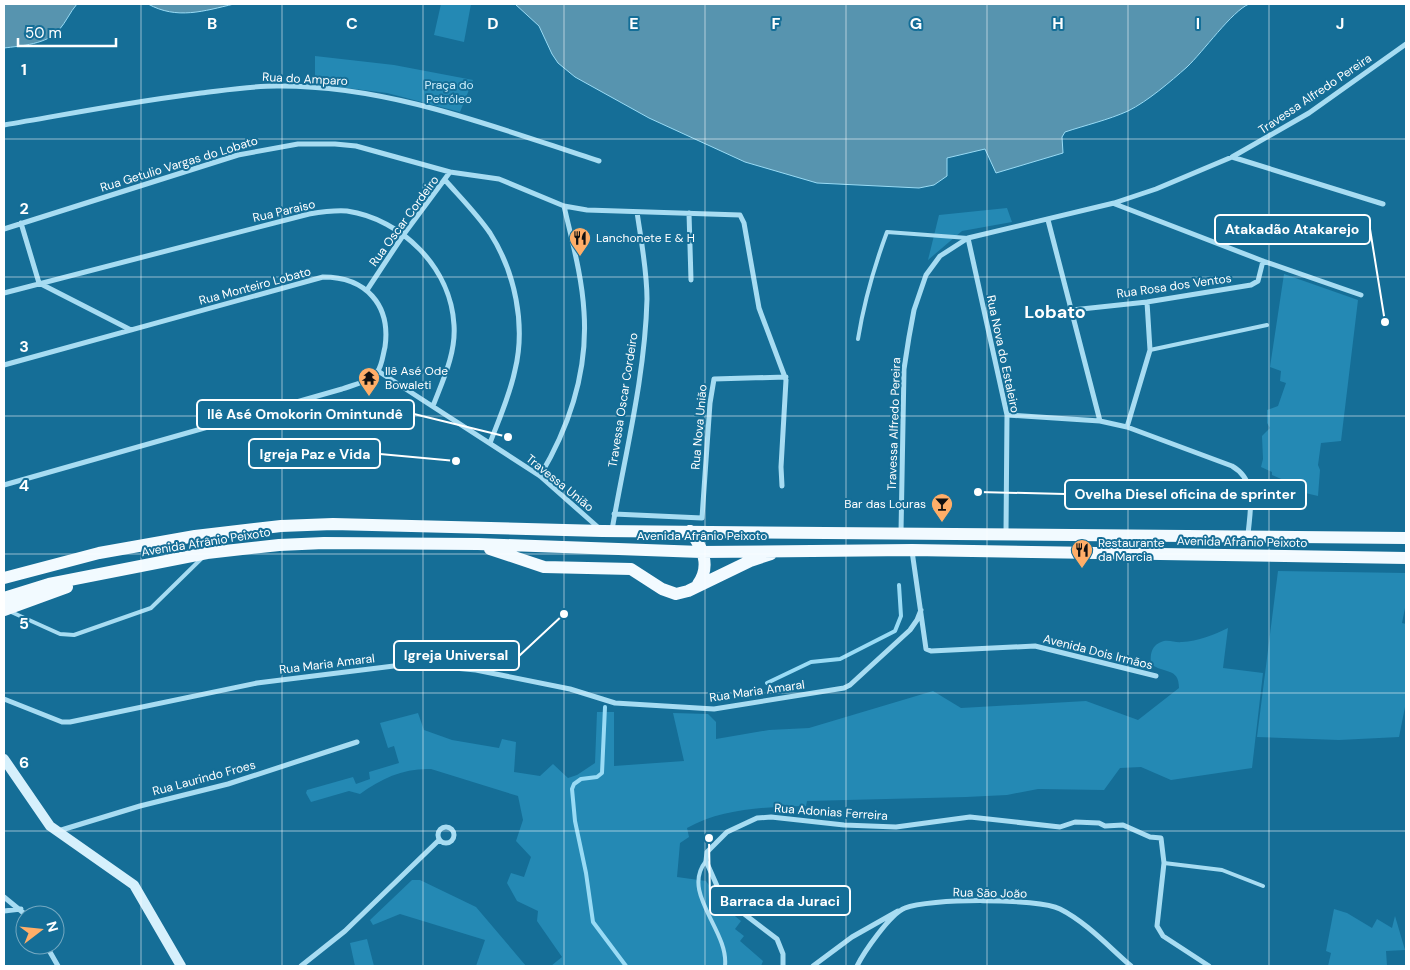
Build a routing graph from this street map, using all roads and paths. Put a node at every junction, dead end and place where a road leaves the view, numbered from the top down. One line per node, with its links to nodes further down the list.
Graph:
1 (1406, 44): 3 (street, Travessa Alfredo Pereira)
2 (4, 125): 4 (street, Rua do Amparo)
3 (1232, 157): 7 (street, Travessa Alfredo Pereira); 8 (street)
4 (599, 161)
5 (450, 172): 6 (street, Rua Oscar Cordeiro); 9 (street, Rua Oscar Cordeiro); 13 (street, Rua Getulio Vargas do Lobato)
6 (445, 180): 15 (street, Rua Oscar Cordeiro); 36 (street)
7 (1114, 204): 12 (street, Travessa Alfredo Pereira); 17 (street)
8 (1383, 204)
9 (564, 206): 10 (street, Rua Oscar Cordeiro); 37 (street)
10 (637, 212): 11 (street, Rua Oscar Cordeiro); 40 (street, Travessa Oscar Cordeiro)
11 (689, 213): 18 (street); 31 (street, Rua Oscar Cordeiro)
12 (1048, 220): 16 (street, Travessa Alfredo Pereira); 24 (street)
13 (21, 223): 14 (street, Rua Getulio Vargas do Lobato); 19 (street)
14 (4, 229)
15 (404, 234): 19 (street, Rua Paraiso); 20 (street, Rua Oscar Cordeiro); 32 (street, Rua Paraiso)
16 (968, 238): 27 (lane); 33 (street, Rua Nova do Estaleiro); 43 (street, Travessa Alfredo Pereira)
17 (1263, 261): 22 (street); 23 (street, Rua Rosa dos Ventos)
18 (691, 280)
19 (39, 283): 21 (street, Rua Paraiso); 26 (street)
20 (367, 290): 26 (street, Rua Monteiro Lobato); 30 (street)
21 (4, 293)
22 (1361, 295)
23 (1147, 302): 24 (street, Rua Rosa dos Ventos); 28 (street)
24 (1072, 310): 34 (street)
25 (1267, 325): 28 (lane)
26 (131, 330): 29 (street, Rua Monteiro Lobato)
27 (858, 339)
28 (1150, 350): 35 (street)
29 (4, 365)
30 (378, 372): 32 (street, Travessa União); 38 (street)
31 (786, 377): 39 (street); 40 (street, Rua Nova União)
32 (433, 406): 36 (street, Travessa União)
33 (1007, 416): 34 (street); 44 (street, Rua Nova do Estaleiro)
34 (1100, 421): 35 (street)
35 (1127, 427): 45 (street)
36 (490, 442): 37 (street, Travessa União)
37 (540, 476): 41 (street, Travessa União)
38 (4, 485)
39 (782, 486)
40 (614, 514): 41 (street, Travessa Oscar Cordeiro)
41 (607, 531): 42 (main road, Avenida Afrânio Peixoto); 54 (main road, Avenida Afrânio Peixoto)
42 (690, 531): 43 (main road, Avenida Afrânio Peixoto); 50 (main road)
43 (900, 534): 44 (main road, Avenida Afrânio Peixoto)
44 (1006, 535): 45 (main road, Avenida Afrânio Peixoto)
45 (1248, 536): 46 (main road, Avenida Afrânio Peixoto)
46 (1406, 538)
47 (478, 544): 50 (main road, Avenida Afrânio Peixoto); 51 (main road, Avenida Afrânio Peixoto); 56 (main road)
48 (788, 549): 49 (main road, Avenida Afrânio Peixoto); 50 (main road, Avenida Afrânio Peixoto); 56 (main road)
49 (912, 550): 52 (main road, Avenida Afrânio Peixoto); 58 (street, Avenida Dois Irmãos)
50 (701, 552): 56 (main road)
51 (207, 553): 57 (main road, Avenida Afrânio Peixoto); 57 (lane)
52 (1406, 558)
53 (4, 572): 54 (street)
54 (22, 572): 55 (main road, Avenida Afrânio Peixoto)
55 (4, 578)
56 (698, 584)
57 (4, 606)
58 (921, 610): 59 (street, Avenida Dois Irmãos); 60 (street, Rua Maria Amaral)
59 (1156, 676)
60 (4, 699)
61 (357, 742): 63 (street, Rua Laurindo Froes)
62 (4, 759): 63 (main road)
63 (56, 832): 73 (main road)
64 (439, 840): 74 (street)
65 (706, 860): 66 (street, Rua Adonias Ferreira); 75 (lane); 76 (street)
66 (1164, 863): 67 (lane); 80 (street, Rua Adonias Ferreira)
67 (1263, 886)
68 (4, 897): 69 (street)
69 (15, 905)
70 (904, 908): 77 (street, Rua São João); 78 (street); 79 (street, Rua São João)
71 (52, 955): 72 (street)
72 (58, 966)
73 (181, 966)
74 (301, 966)
75 (725, 966)
76 (783, 966)
77 (813, 966)
78 (857, 966)
79 (1131, 966)
80 (1209, 966)

